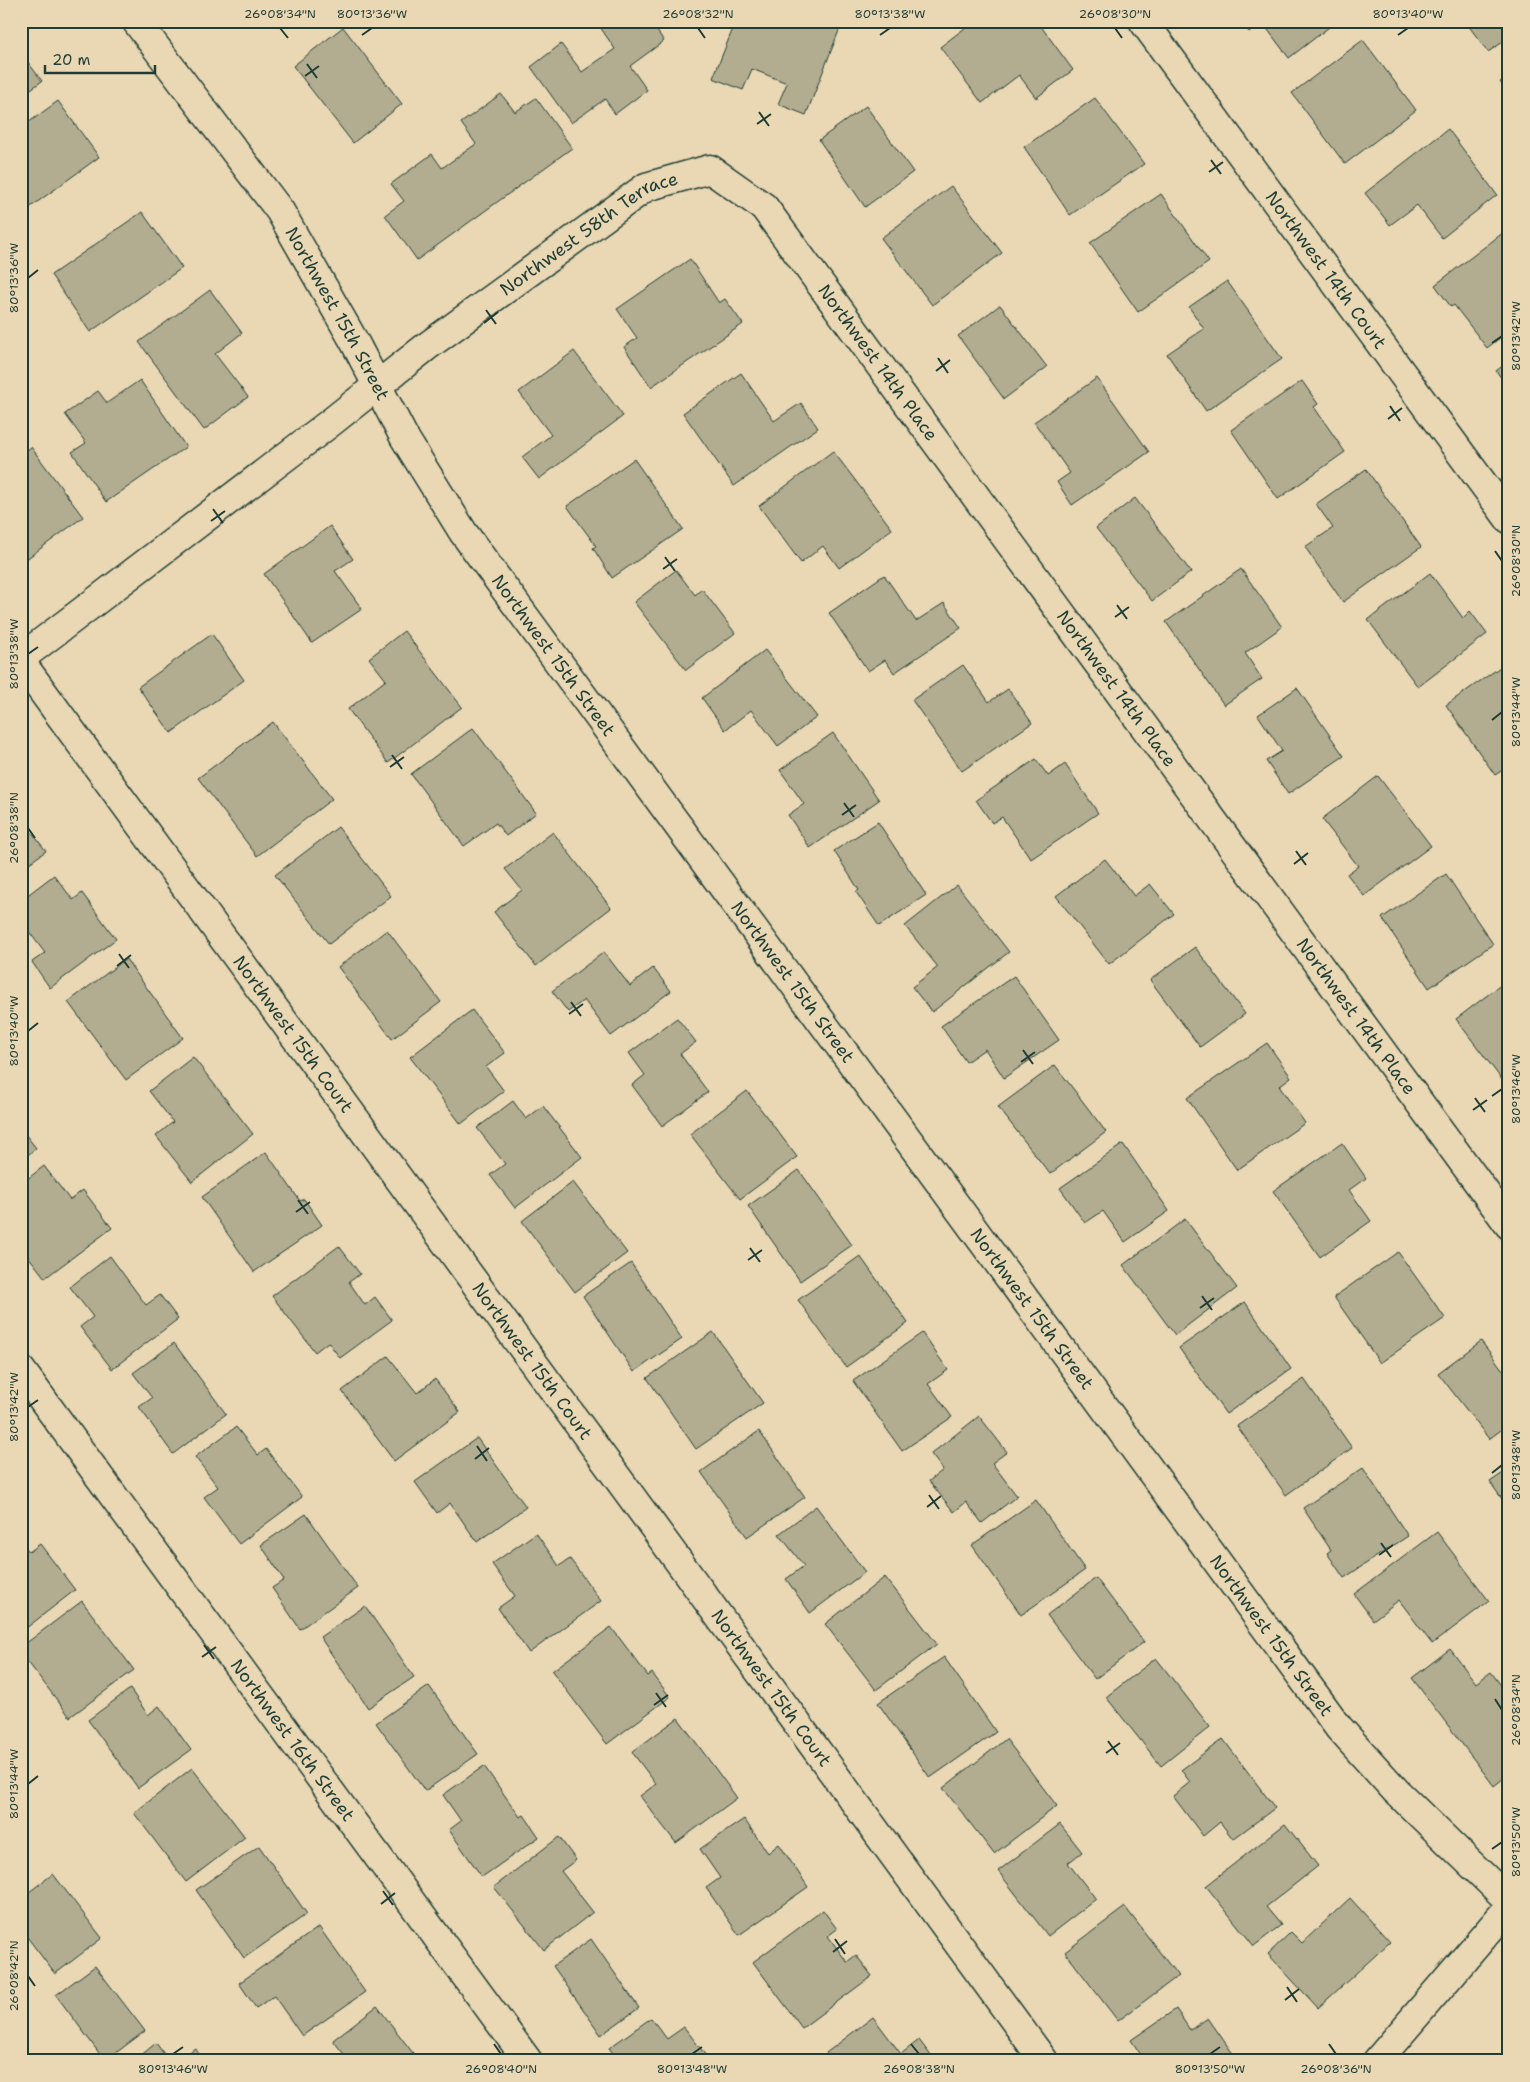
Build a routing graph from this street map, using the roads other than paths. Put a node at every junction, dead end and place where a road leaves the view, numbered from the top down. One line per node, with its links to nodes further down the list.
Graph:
1 (136, 21): 4 (street, Northwest 15th Street)
2 (1143, 21): 5 (street, Northwest 14th Court)
3 (710, 169): 4 (street, Northwest 58th Terrace); 7 (street, Northwest 14th Place)
4 (377, 386): 6 (street, Northwest 58th Terrace); 9 (street, Northwest 15th Street)
5 (1509, 519)
6 (21, 660): 12 (street, Northwest 15th Court)
7 (1509, 1225)
8 (21, 1370): 11 (street, Northwest 16th Street)
9 (1509, 1901)
10 (1509, 1907): 13 (street)
11 (528, 2061)
12 (1044, 2061)
13 (1377, 2061)

